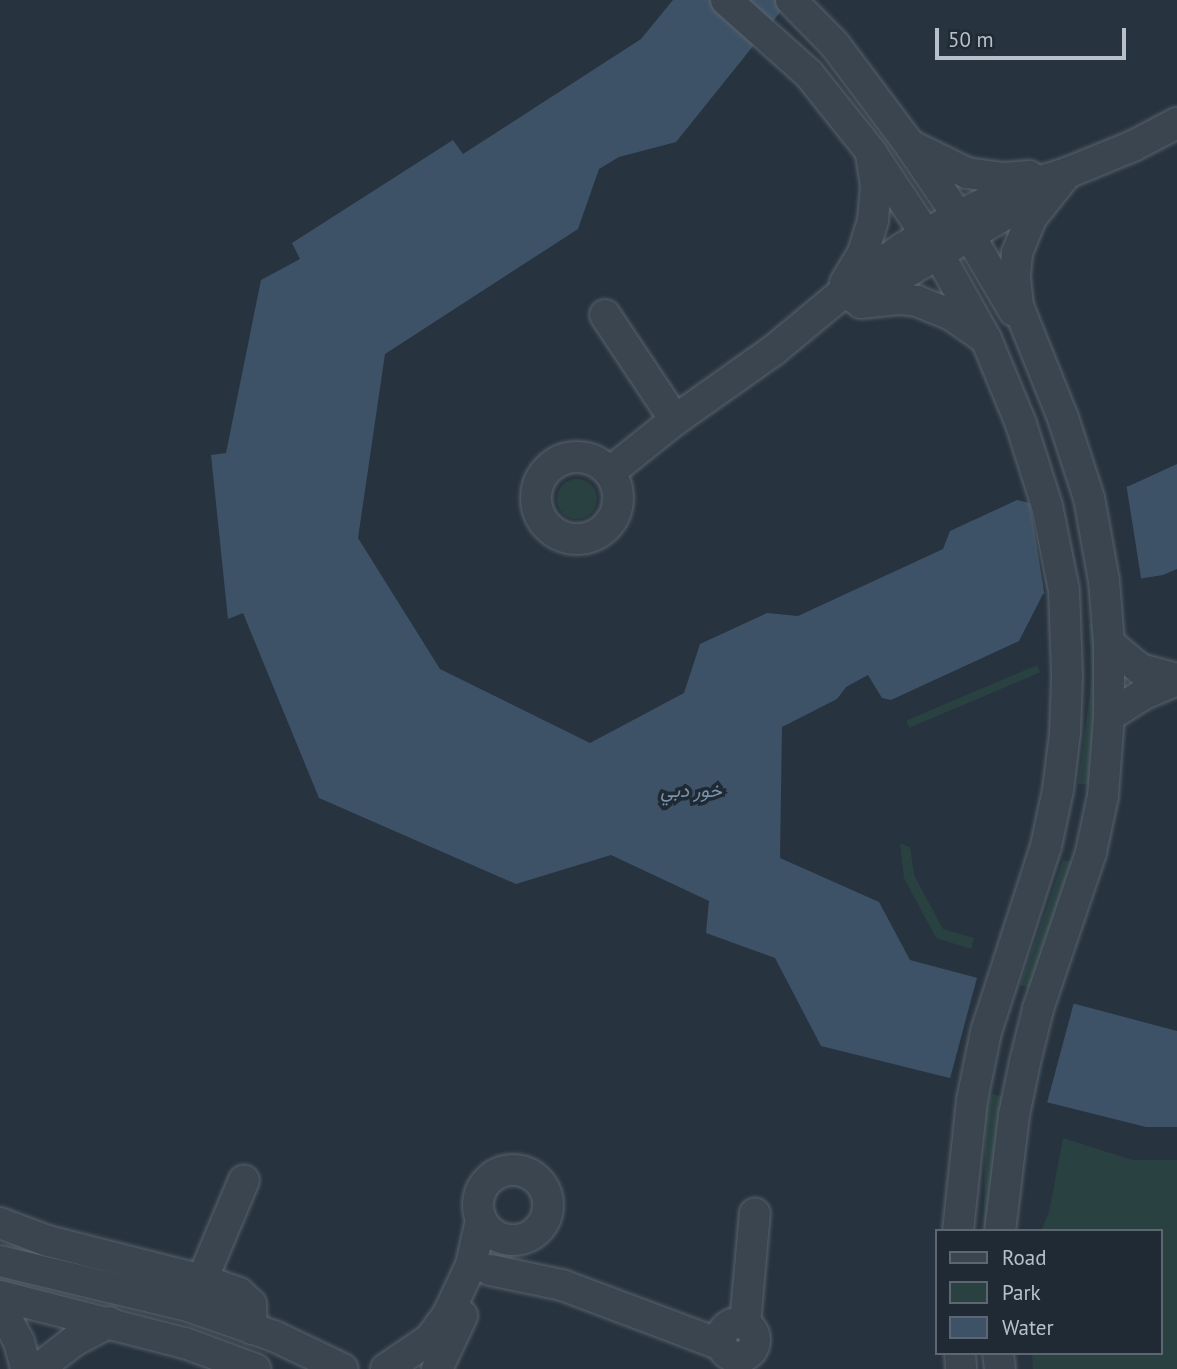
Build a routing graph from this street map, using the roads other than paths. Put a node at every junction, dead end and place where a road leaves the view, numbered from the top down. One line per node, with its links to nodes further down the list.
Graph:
1 (726, 0): 5 (street)
2 (791, 0): 4 (street)
3 (1177, 123): 6 (street)
4 (909, 144): 6 (street); 7 (street)
5 (871, 152): 8 (street); 9 (street)
6 (1067, 173): 7 (street); 11 (street)
7 (964, 225): 8 (street); 11 (street)
8 (933, 243): 9 (street); 12 (street)
9 (826, 309): 12 (street); 13 (street)
10 (605, 315): 13 (street)
11 (1028, 335): 15 (street)
12 (986, 339): 22 (street)
13 (675, 420): 14 (street)
14 (610, 472)
15 (1109, 643): 16 (street); 17 (street)
16 (1177, 680): 17 (street)
17 (1109, 716): 23 (street)
18 (244, 1180): 27 (street)
19 (755, 1213): 32 (street)
20 (481, 1220): 24 (street); 24 (street); 26 (street)
21 (0, 1223): 27 (street)
22 (958, 1229)
23 (1000, 1229)
24 (518, 1240): 26 (street)
25 (0, 1261): 31 (street)
26 (478, 1279): 32 (street); 33 (street); 38 (street)
27 (202, 1280): 31 (street)
28 (0, 1296): 30 (street)
29 (0, 1307): 34 (street)
30 (109, 1322): 35 (street); 36 (street)
31 (253, 1329): 37 (street)
32 (721, 1355)
33 (441, 1366)
34 (26, 1369)
35 (38, 1369)
36 (255, 1369)
37 (343, 1369)
38 (386, 1369)

